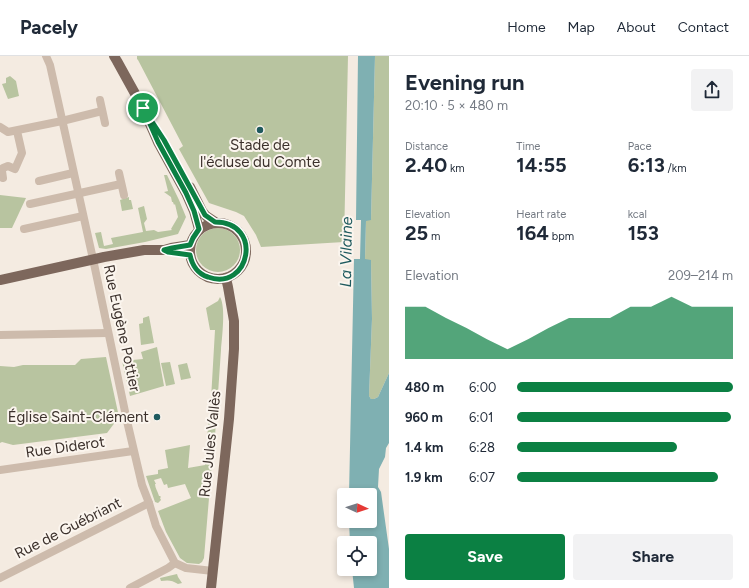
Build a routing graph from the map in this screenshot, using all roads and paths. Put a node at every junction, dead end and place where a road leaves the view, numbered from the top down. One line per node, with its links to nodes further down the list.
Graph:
1 (46, 56): 6 (street, Rue Eugène Pottier)
2 (116, 58): 4 (main road)
3 (100, 100): 5 (street)
4 (143, 108): 19 (main road); 21 (main road)
5 (102, 111): 6 (street); 7 (street)
6 (62, 121): 9 (street); 10 (street, Rue Eugène Pottier)
7 (105, 123)
8 (0, 128): 9 (street)
9 (17, 130): 12 (street)
10 (74, 173): 13 (street); 15 (street, Rue Eugène Pottier)
11 (119, 173): 14 (street)
12 (3, 178)
13 (40, 181)
14 (122, 184): 15 (street); 16 (street)
15 (78, 194): 17 (street); 18 (street, Rue Eugène Pottier)
16 (124, 195)
17 (30, 204)
18 (83, 216): 20 (street); 23 (street, Rue Eugène Pottier)
19 (215, 222): 21 (main road); 24 (main road)
20 (24, 229)
21 (199, 229): 22 (main road)
22 (190, 250): 23 (main road); 25 (main road)
23 (93, 259): 26 (main road); 28 (street, Rue Eugène Pottier)
24 (236, 273): 25 (main road); 27 (main road, Rue Jules Vallès)
25 (226, 278): 27 (main road, Rue Jules Vallès)
26 (0, 280)
27 (234, 321): 34 (main road, Rue Jules Vallès)
28 (108, 333): 29 (street); 30 (street, Rue Eugène Pottier)
29 (0, 335)
30 (134, 451): 31 (street, Rue Diderot); 32 (street, Rue Eugène Pottier)
31 (0, 470)
32 (150, 503): 33 (street, Rue Eugène Pottier); 35 (street, Rue de Guébriant)
33 (175, 563): 34 (street); 36 (street)
34 (213, 570): 37 (main road, Rue Jules Vallès)
35 (0, 578)
36 (130, 588)
37 (211, 588)

